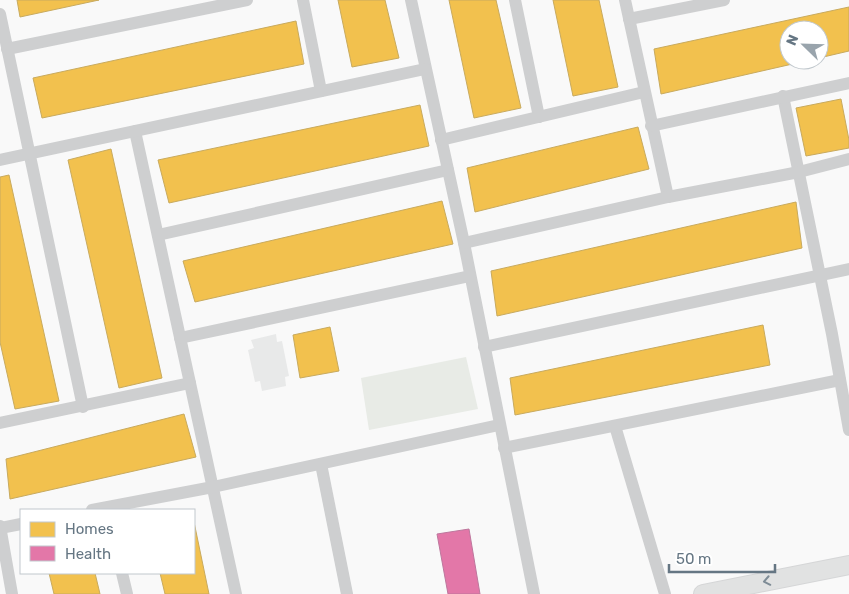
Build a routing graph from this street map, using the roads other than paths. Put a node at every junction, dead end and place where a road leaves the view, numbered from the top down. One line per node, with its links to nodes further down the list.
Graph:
1 (247, 0): 9 (street)
2 (303, 0): 12 (street)
3 (411, 0): 10 (street)
4 (516, 0): 15 (street)
5 (625, 0): 8 (street)
6 (724, 0): 8 (street)
7 (0, 14): 9 (street)
8 (629, 19): 13 (street)
9 (7, 49): 19 (street)
10 (425, 69): 12 (street); 18 (street)
11 (849, 82): 14 (street)
12 (321, 91): 17 (street)
13 (644, 92): 15 (street); 16 (street)
14 (783, 96): 16 (street); 23 (street)
15 (539, 117): 18 (street)
16 (651, 126): 24 (street)
17 (135, 131): 19 (street); 25 (street)
18 (441, 140): 22 (street)
19 (29, 154): 21 (street); 34 (street)
20 (849, 159): 23 (street)
21 (0, 160)
22 (448, 170): 25 (street); 26 (street)
23 (799, 172): 24 (street); 28 (street)
24 (668, 198): 26 (street)
25 (158, 234): 30 (street)
26 (464, 243): 29 (street)
27 (849, 269): 28 (street)
28 (819, 274): 31 (street); 32 (street)
29 (470, 276): 30 (street); 31 (street)
30 (180, 338): 33 (street)
31 (484, 347): 36 (street)
32 (840, 380): 37 (street); 38 (street)
33 (190, 383): 34 (street); 41 (street)
34 (83, 407): 35 (street)
35 (0, 424)
36 (499, 425): 39 (street); 40 (street)
37 (615, 426): 39 (street); 52 (street)
38 (849, 430)
39 (504, 448): 51 (street)
40 (321, 464): 41 (street); 50 (street)
41 (213, 487): 42 (street); 49 (street)
42 (109, 509)
43 (20, 524): 44 (street)
44 (0, 527): 47 (street)
45 (849, 565): 53 (street, one-way to 53)
46 (122, 574): 48 (street)
47 (12, 594)
48 (127, 594)
49 (236, 594)
50 (347, 594)
51 (534, 594)
52 (665, 594)
53 (703, 594)

